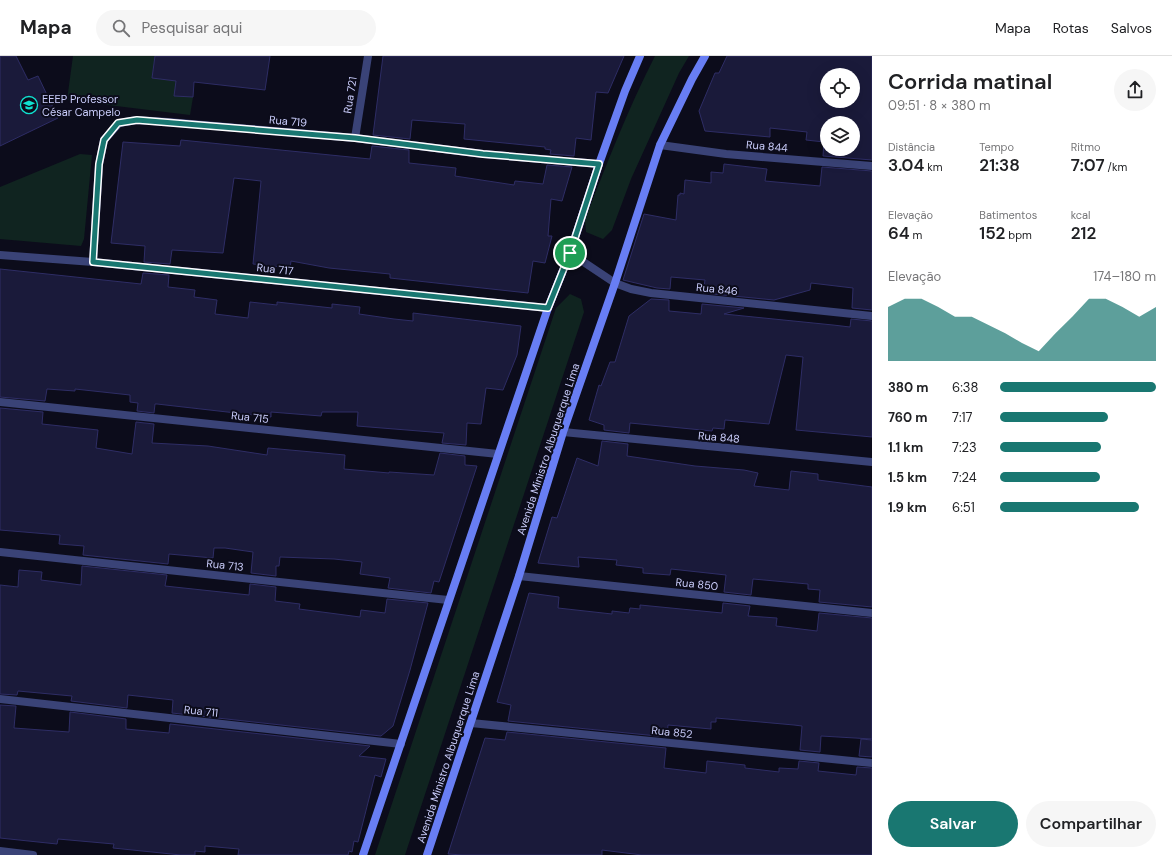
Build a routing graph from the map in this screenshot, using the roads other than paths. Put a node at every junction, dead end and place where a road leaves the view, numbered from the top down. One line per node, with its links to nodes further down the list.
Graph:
1 (368, 56): 4 (street, Rua 721)
2 (640, 56): 6 (street)
3 (705, 56): 5 (street, Avenida Ministro Albuquerque Lima)
4 (355, 138): 6 (street, Rua 719); 10 (street, Rua 719)
5 (660, 145): 7 (street, Rua 844); 11 (street, Avenida Ministro Albuquerque Lima)
6 (599, 164): 8 (street)
7 (872, 166)
8 (570, 253): 11 (street, Rua 846); 12 (street)
9 (0, 255): 10 (street, Rua 717)
10 (93, 262): 12 (street, Rua 717)
11 (615, 283): 13 (street, Rua 846); 15 (street, Avenida Ministro Albuquerque Lima)
12 (548, 308): 16 (street)
13 (872, 316)
14 (0, 402): 16 (street, Rua 715)
15 (563, 432): 17 (street, Rua 848); 19 (street, Avenida Ministro Albuquerque Lima)
16 (498, 454): 20 (street)
17 (872, 462)
18 (0, 552): 20 (street, Rua 713)
19 (519, 576): 21 (street, Rua 850); 23 (street, Avenida Ministro Albuquerque Lima)
20 (448, 600): 24 (street)
21 (872, 613)
22 (0, 700): 24 (street, Rua 711)
23 (471, 723): 25 (street, Rua 852); 29 (street, Avenida Ministro Albuquerque Lima)
24 (400, 744): 28 (street)
25 (872, 763)
26 (0, 852): 27 (street)
27 (33, 855)
28 (363, 855)
29 (426, 855)

